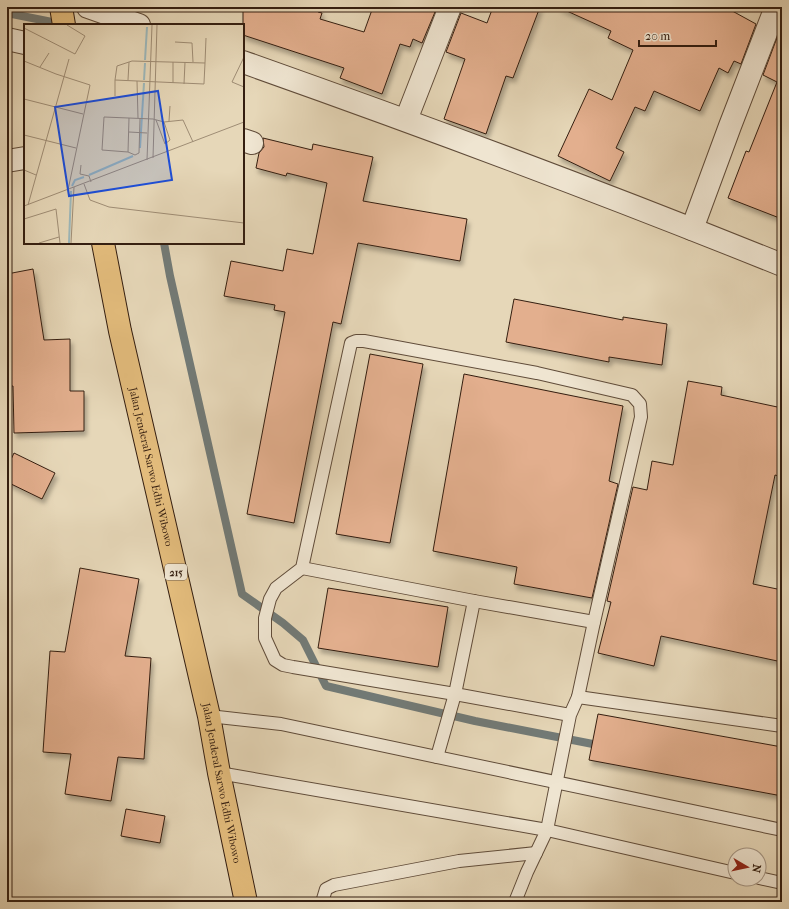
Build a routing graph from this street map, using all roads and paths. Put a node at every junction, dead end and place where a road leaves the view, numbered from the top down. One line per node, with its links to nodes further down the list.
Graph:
1 (61, 7): 5 (main road)
2 (88, 7): 6 (street)
3 (450, 7): 10 (street)
4 (776, 7): 13 (street)
5 (64, 24)
6 (136, 24)
7 (7, 39): 8 (street)
8 (24, 43)
9 (244, 62): 10 (street)
10 (406, 120): 13 (street)
11 (24, 158): 12 (street)
12 (7, 161)
13 (692, 229): 15 (street)
14 (103, 244): 22 (main road, Jalan Jenderal Sarwo Edhi Wibowo / 215)
15 (782, 265)
16 (302, 568): 17 (lane); 18 (lane); 19 (lane)
17 (474, 601): 18 (lane); 19 (lane)
18 (594, 622): 20 (lane)
19 (455, 694): 21 (lane); 24 (lane)
20 (578, 697): 21 (lane); 23 (lane)
21 (570, 715): 26 (lane)
22 (209, 716): 24 (lane); 25 (main road, Jalan Jenderal Sarwo Edhi Wibowo / 215)
23 (782, 726)
24 (437, 757): 26 (lane)
25 (219, 773): 27 (lane); 33 (main road, Jalan Jenderal Sarwo Edhi Wibowo / 215)
26 (556, 782): 27 (lane); 28 (lane)
27 (547, 830): 29 (lane); 30 (lane)
28 (782, 830)
29 (536, 853): 34 (lane); 35 (lane)
30 (727, 870)
31 (767, 880): 32 (lane)
32 (782, 883)
33 (246, 902)
34 (324, 902)
35 (515, 902)

